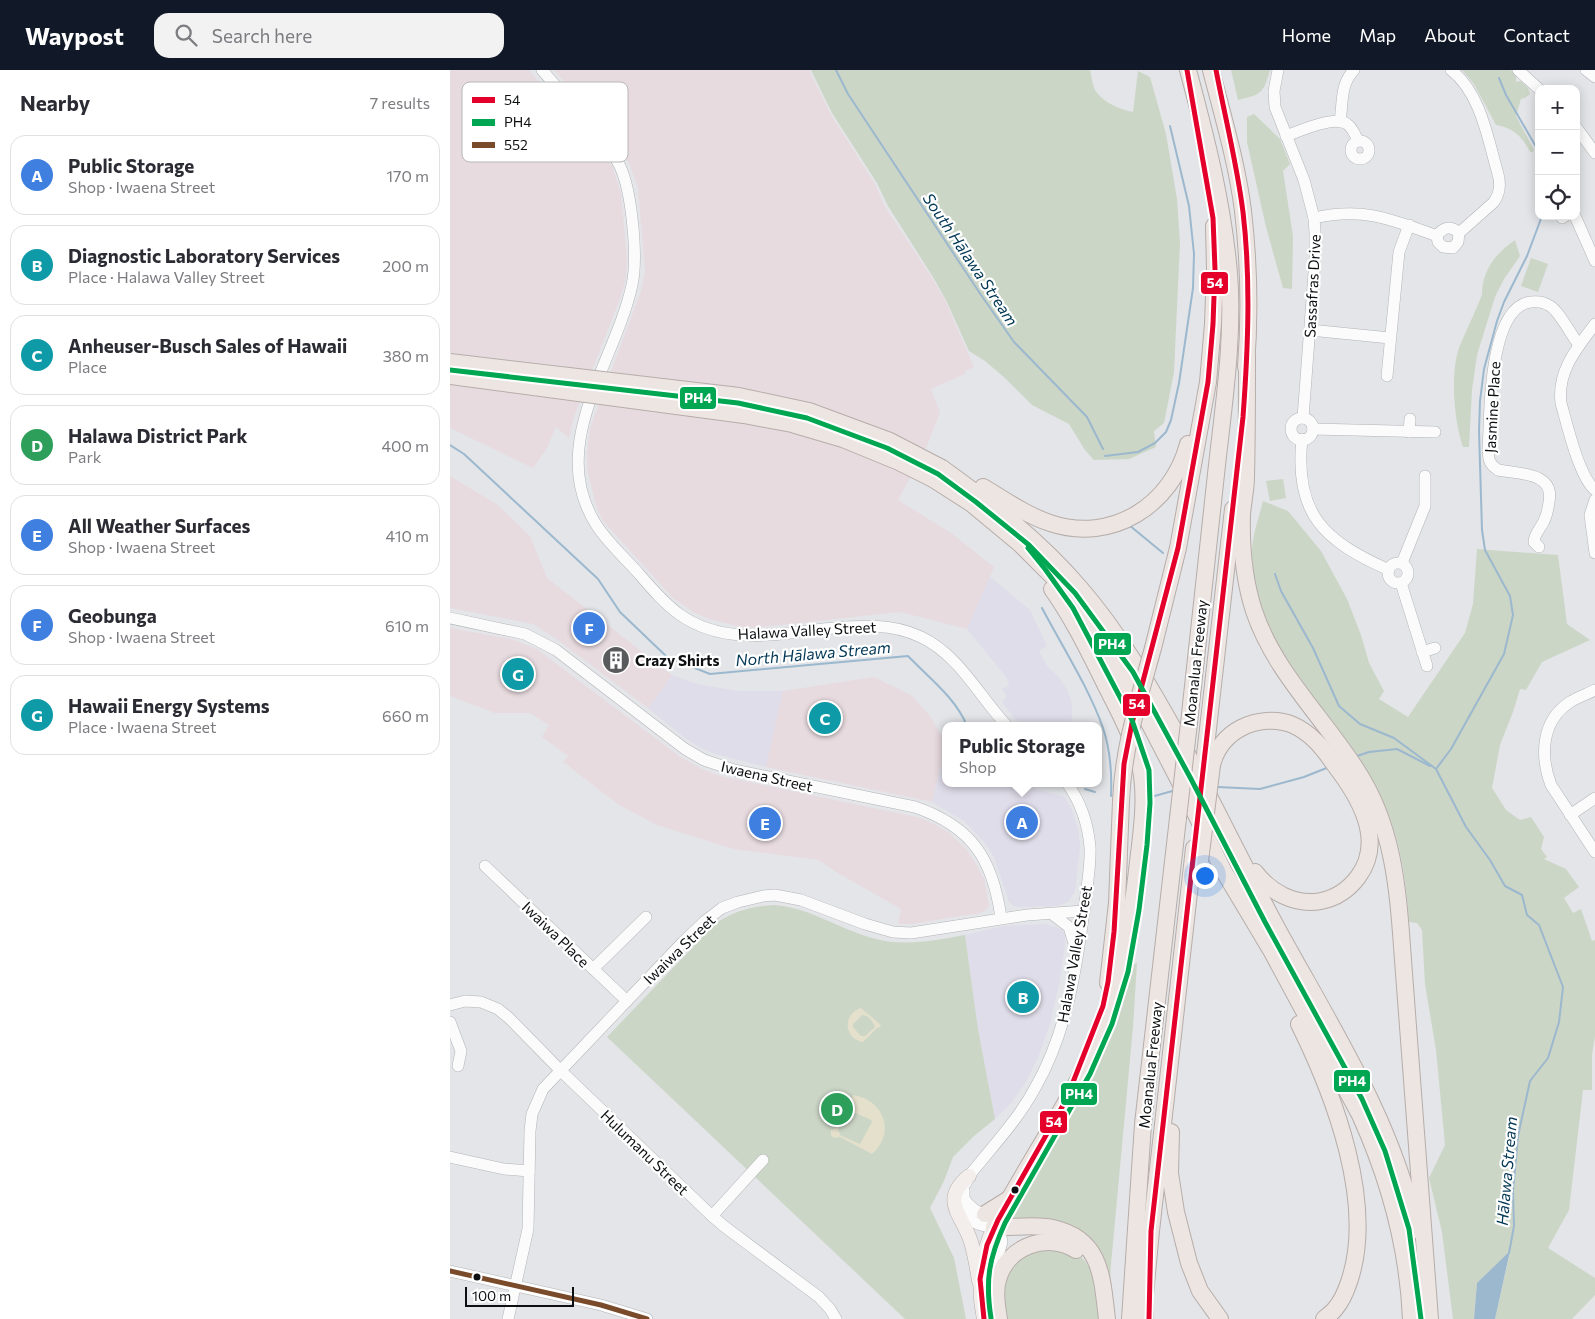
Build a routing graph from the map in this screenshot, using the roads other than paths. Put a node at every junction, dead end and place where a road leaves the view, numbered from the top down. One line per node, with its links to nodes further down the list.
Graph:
1 (542, 70): 11 (street, Halawa Valley Street)
2 (1187, 70): 26 (highway); 79 (highway, Moanalua Freeway, bridge)
3 (1211, 70): 15 (highway, Moanalua Freeway)
4 (1216, 70): 15 (highway)
5 (1278, 70): 16 (street, Sassafras Drive)
6 (1354, 70): 13 (street)
7 (1451, 70): 23 (street)
8 (1518, 70): 12 (street)
9 (1586, 70): 10 (street)
10 (1595, 78)
11 (552, 82)
12 (1535, 86)
13 (1340, 122): 16 (street); 17 (street)
14 (1578, 130): 18 (street)
15 (1227, 132): 31 (highway, Moanalua Freeway)
16 (1286, 136): 20 (street, Sassafras Drive)
17 (1358, 141)
18 (1595, 153)
19 (617, 162): 56 (street, Halawa Valley Street)
20 (1314, 218): 22 (street); 28 (street, Sassafras Drive)
21 (1577, 220): 25 (street)
22 (1409, 225): 24 (street); 29 (street)
23 (1459, 233): 24 (street); 24 (street)
24 (1437, 236)
25 (1595, 261)
26 (1216, 269): 41 (highway); 78 (highway, bridge)
27 (1595, 324): 30 (street)
28 (1310, 330): 29 (street); 35 (street, Sassafras Drive)
29 (1390, 338): 34 (street)
30 (1579, 345): 43 (street); 46 (street, Jasmine Place)
31 (1247, 356): 57 (highway, Moanalua Freeway); 58 (highway)
32 (450, 362): 41 (highway, bridge)
33 (450, 376): 41 (highway, bridge)
34 (1387, 376)
35 (1303, 418): 37 (street); 40 (street, Sassafras Drive)
36 (1410, 419): 38 (street)
37 (1313, 429): 38 (street); 40 (street)
38 (1409, 432): 39 (street)
39 (1435, 432)
40 (1302, 439): 49 (street, Sassafras Drive)
41 (938, 474): 45 (highway); 57 (highway)
42 (1425, 476): 48 (street, Sassafras Drive)
43 (1595, 490)
44 (1595, 500): 47 (street)
45 (994, 521): 65 (highway, bridge); 78 (highway)
46 (1539, 547)
47 (1595, 553)
48 (1402, 563): 49 (street); 50 (street, Sassafras Drive)
49 (1388, 570): 50 (street, Sassafras Drive)
50 (1401, 584): 53 (street, Sassafras Drive)
51 (450, 618): 69 (street, Iwaena Street)
52 (1435, 648): 53 (street)
53 (1422, 652): 54 (street, Sassafras Drive)
54 (1427, 666)
55 (1595, 690): 62 (street)
56 (1004, 722)
57 (1205, 765): 58 (highway); 61 (highway); 72 (highway, Moanalua Freeway)
58 (1350, 772): 61 (highway); 103 (highway)
59 (1070, 787): 66 (street, Halawa Valley Street)
60 (1595, 798): 62 (street)
61 (1213, 804): 103 (highway)
62 (1570, 815): 63 (street)
63 (1595, 852)
64 (486, 866): 71 (street, Iwaiwa Place)
65 (1223, 870): 101 (highway); 102 (highway)
66 (1084, 911): 67 (street, Iwaiwa Street); 70 (street, Halawa Valley Street)
67 (1052, 914): 69 (street, Iwaiwa Street); 70 (street)
68 (646, 917): 71 (street)
69 (1001, 918): 73 (street, Iwaiwa Street)
70 (1077, 954): 83 (street, Halawa Valley Street)
71 (593, 969): 73 (street, Iwaiwa Place)
72 (1179, 990): 99 (highway, Moanalua Freeway); 100 (highway)
73 (627, 1001): 77 (street, Iwaiwa Street)
74 (450, 1005): 77 (street, Hulumanu Street)
75 (450, 1022): 76 (street)
76 (458, 1066)
77 (561, 1071): 82 (street, Iwaiwa Street); 85 (street, Hulumanu Street)
78 (1066, 1100): 86 (highway)
79 (1144, 1124): 97 (highway); 98 (highway, Moanalua Freeway)
80 (450, 1157): 82 (street)
81 (762, 1160): 85 (street)
82 (529, 1171): 89 (street, Iwaiwa Street)
83 (969, 1176): 84 (street, Halawa Valley Street); 88 (main road)
84 (964, 1190): 86 (street); 86 (street, Halawa Valley Street)
85 (712, 1216): 93 (street, Hulumanu Street)
86 (990, 1220): 88 (main road); 90 (highway); 95 (street)
87 (450, 1271): 89 (street)
88 (980, 1281): 94 (main road)
89 (516, 1286): 91 (street, Iwaiwa Street); 92 (street)
90 (1105, 1300): 95 (highway); 96 (highway)
91 (508, 1319)
92 (647, 1319)
93 (836, 1319)
94 (984, 1319)
95 (997, 1319)
96 (1107, 1319)
97 (1122, 1319)
98 (1130, 1319)
99 (1147, 1319)
100 (1220, 1319)
101 (1324, 1319)
102 (1409, 1319)
103 (1430, 1319)

